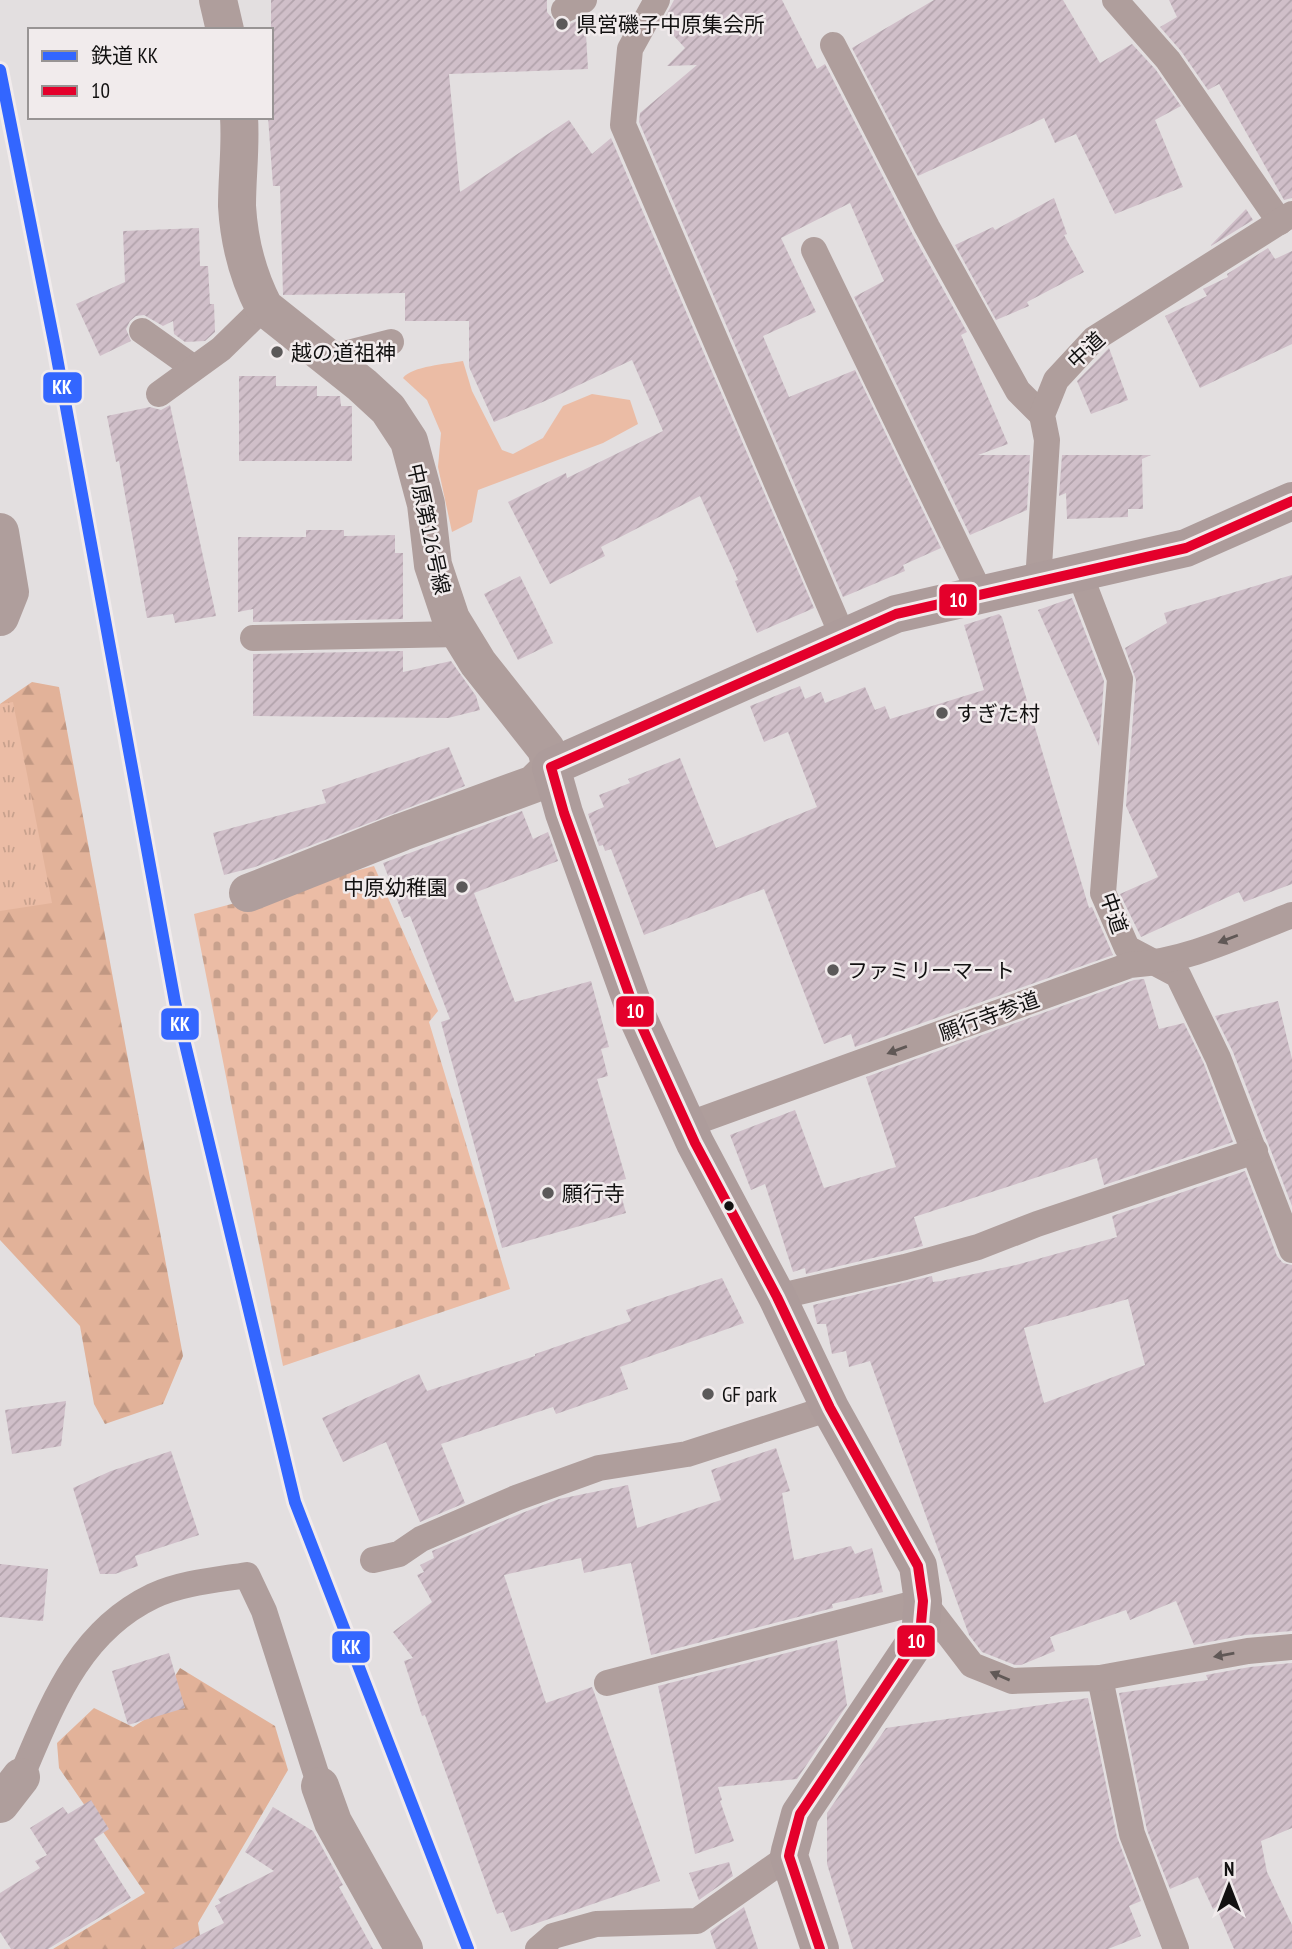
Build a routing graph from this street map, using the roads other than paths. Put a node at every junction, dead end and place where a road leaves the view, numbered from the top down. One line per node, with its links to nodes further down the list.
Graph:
1 (657, 0): 22 (lane)
2 (1115, 0): 5 (lane)
3 (834, 45): 13 (lane)
4 (239, 119): 7 (street, 中原第126号線)
5 (1286, 218): 13 (lane, 中道)
6 (814, 250): 18 (lane)
7 (264, 307): 10 (street, 中原第126号線); 11 (lane)
8 (142, 331): 11 (lane)
9 (391, 342): 10 (lane)
10 (328, 358): 20 (street, 中原第126号線)
11 (194, 368): 12 (lane)
12 (159, 394)
13 (1042, 415): 17 (lane, 中道)
14 (1292, 501): 16 (street)
15 (0, 532): 19 (street)
16 (1079, 572): 17 (street); 26 (lane, 中道)
17 (1038, 582): 18 (street)
18 (981, 595): 22 (street)
19 (0, 617)
20 (460, 634): 21 (lane); 23 (street, 中原第126号線)
21 (253, 638)
22 (843, 638): 23 (street)
23 (551, 767): 24 (street); 27 (street)
24 (248, 893)
25 (1292, 915): 26 (lane, 願行寺参道, one-way to 26)
26 (1156, 964): 27 (lane, 願行寺参道, one-way to 27); 28 (lane, 中道)
27 (687, 1125): 30 (street)
28 (1255, 1151): 29 (lane, 中道); 30 (lane)
29 (1292, 1250)
30 (777, 1297): 31 (street)
31 (830, 1408): 32 (lane); 33 (street)
32 (373, 1560)
33 (923, 1601): 35 (lane, one-way to 33); 36 (lane); 39 (street)
34 (1292, 1647): 35 (lane, one-way to 35)
35 (1100, 1678): 43 (lane)
36 (607, 1684)
37 (320, 1786): 38 (lane); 40 (street)
38 (11, 1790)
39 (789, 1856): 41 (lane); 42 (street)
40 (404, 1949)
41 (538, 1949)
42 (820, 1949)
43 (1176, 1949)

